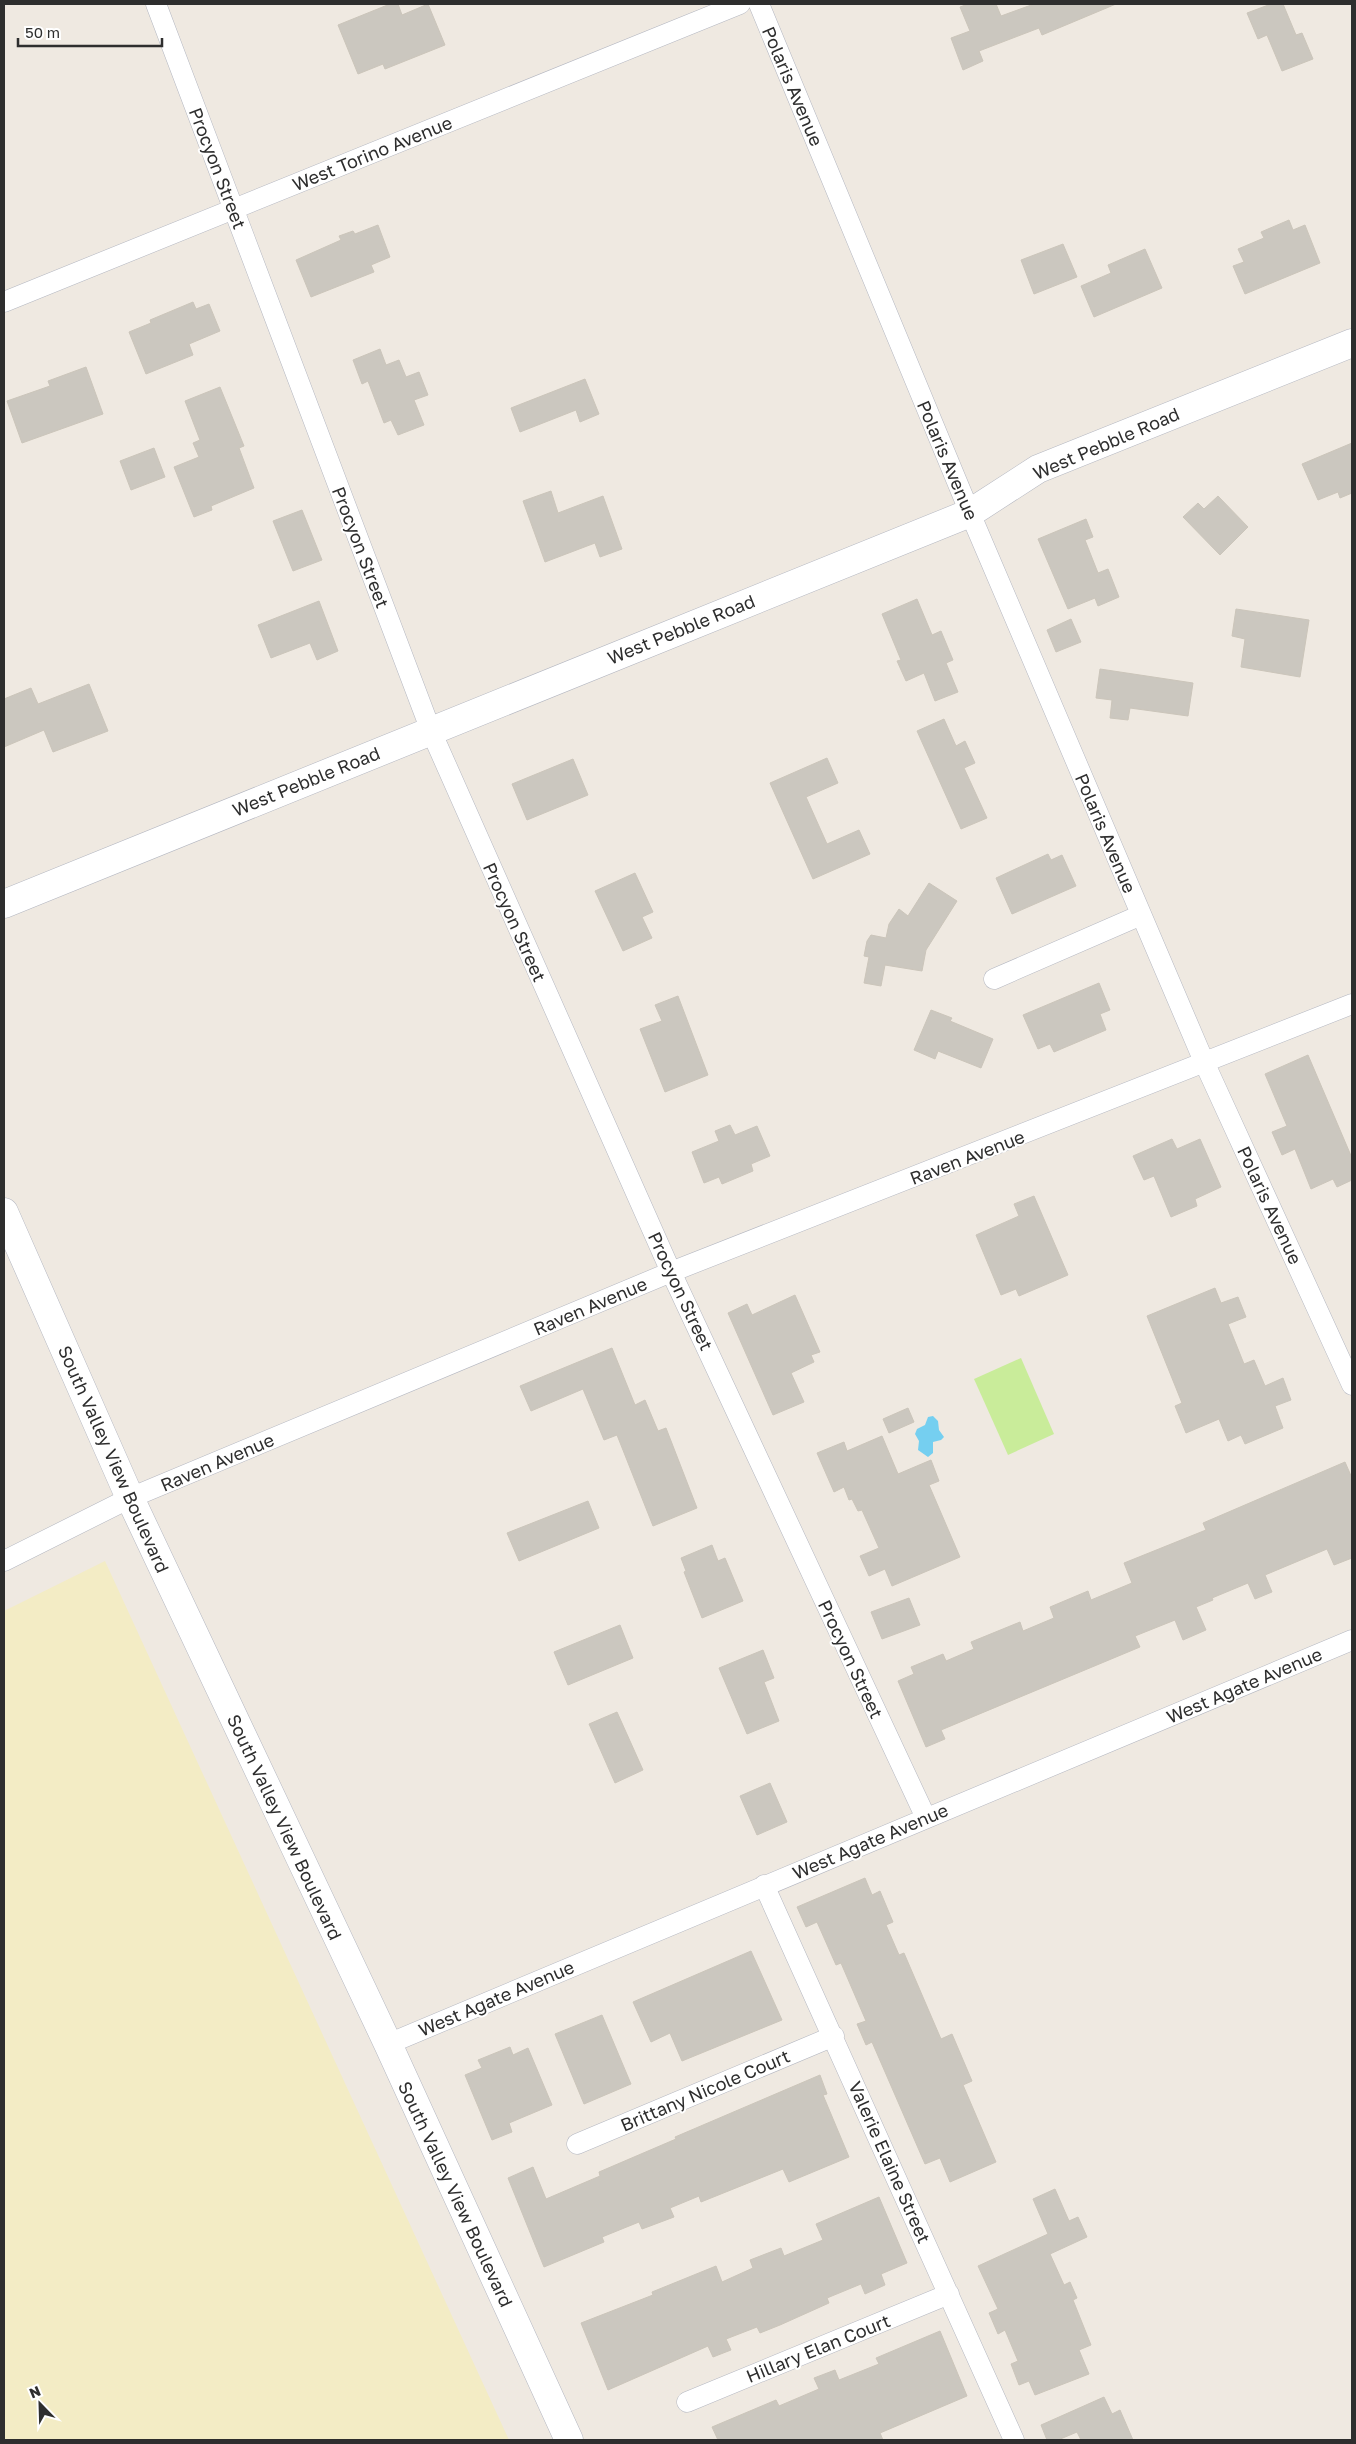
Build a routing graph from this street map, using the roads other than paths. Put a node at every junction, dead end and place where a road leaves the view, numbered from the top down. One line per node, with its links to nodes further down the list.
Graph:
1 (156, 4): 4 (street, Procyon Street)
2 (740, 4): 4 (street, West Torino Avenue)
3 (758, 4): 7 (street, Polaris Avenue)
4 (233, 209): 5 (street, West Torino Avenue); 8 (street, Procyon Street)
5 (4, 302)
6 (1352, 342): 7 (street, West Pebble Road)
7 (970, 512): 8 (street, West Pebble Road); 10 (street, Polaris Avenue)
8 (431, 731): 9 (street, West Pebble Road); 15 (street, Procyon Street)
9 (4, 904)
10 (1141, 915): 11 (street, Polaris Avenue); 13 (street, Polaris Avenue)
11 (994, 979)
12 (1352, 1004): 13 (street, Raven Avenue)
13 (1204, 1064): 15 (street, Raven Avenue); 16 (street, Polaris Avenue)
14 (4, 1212): 17 (street, South Valley View Boulevard)
15 (671, 1272): 17 (street, Raven Avenue); 20 (street, Procyon Street)
16 (1352, 1384)
17 (130, 1498): 18 (street, Raven Avenue); 23 (street, South Valley View Boulevard)
18 (4, 1561)
19 (1352, 1640): 20 (street, West Agate Avenue)
20 (926, 1818): 21 (street, West Agate Avenue)
21 (764, 1885): 22 (street, Valerie Elaine Street); 23 (street, West Agate Avenue)
22 (834, 2036): 24 (street, Brittany Nicole Court); 25 (street, Valerie Elaine Street)
23 (388, 2044): 27 (street, South Valley View Boulevard)
24 (577, 2144)
25 (949, 2294): 26 (street, Hillary Elan Court); 28 (street, Valerie Elaine Street)
26 (686, 2402)
27 (569, 2440)
28 (1014, 2440)

